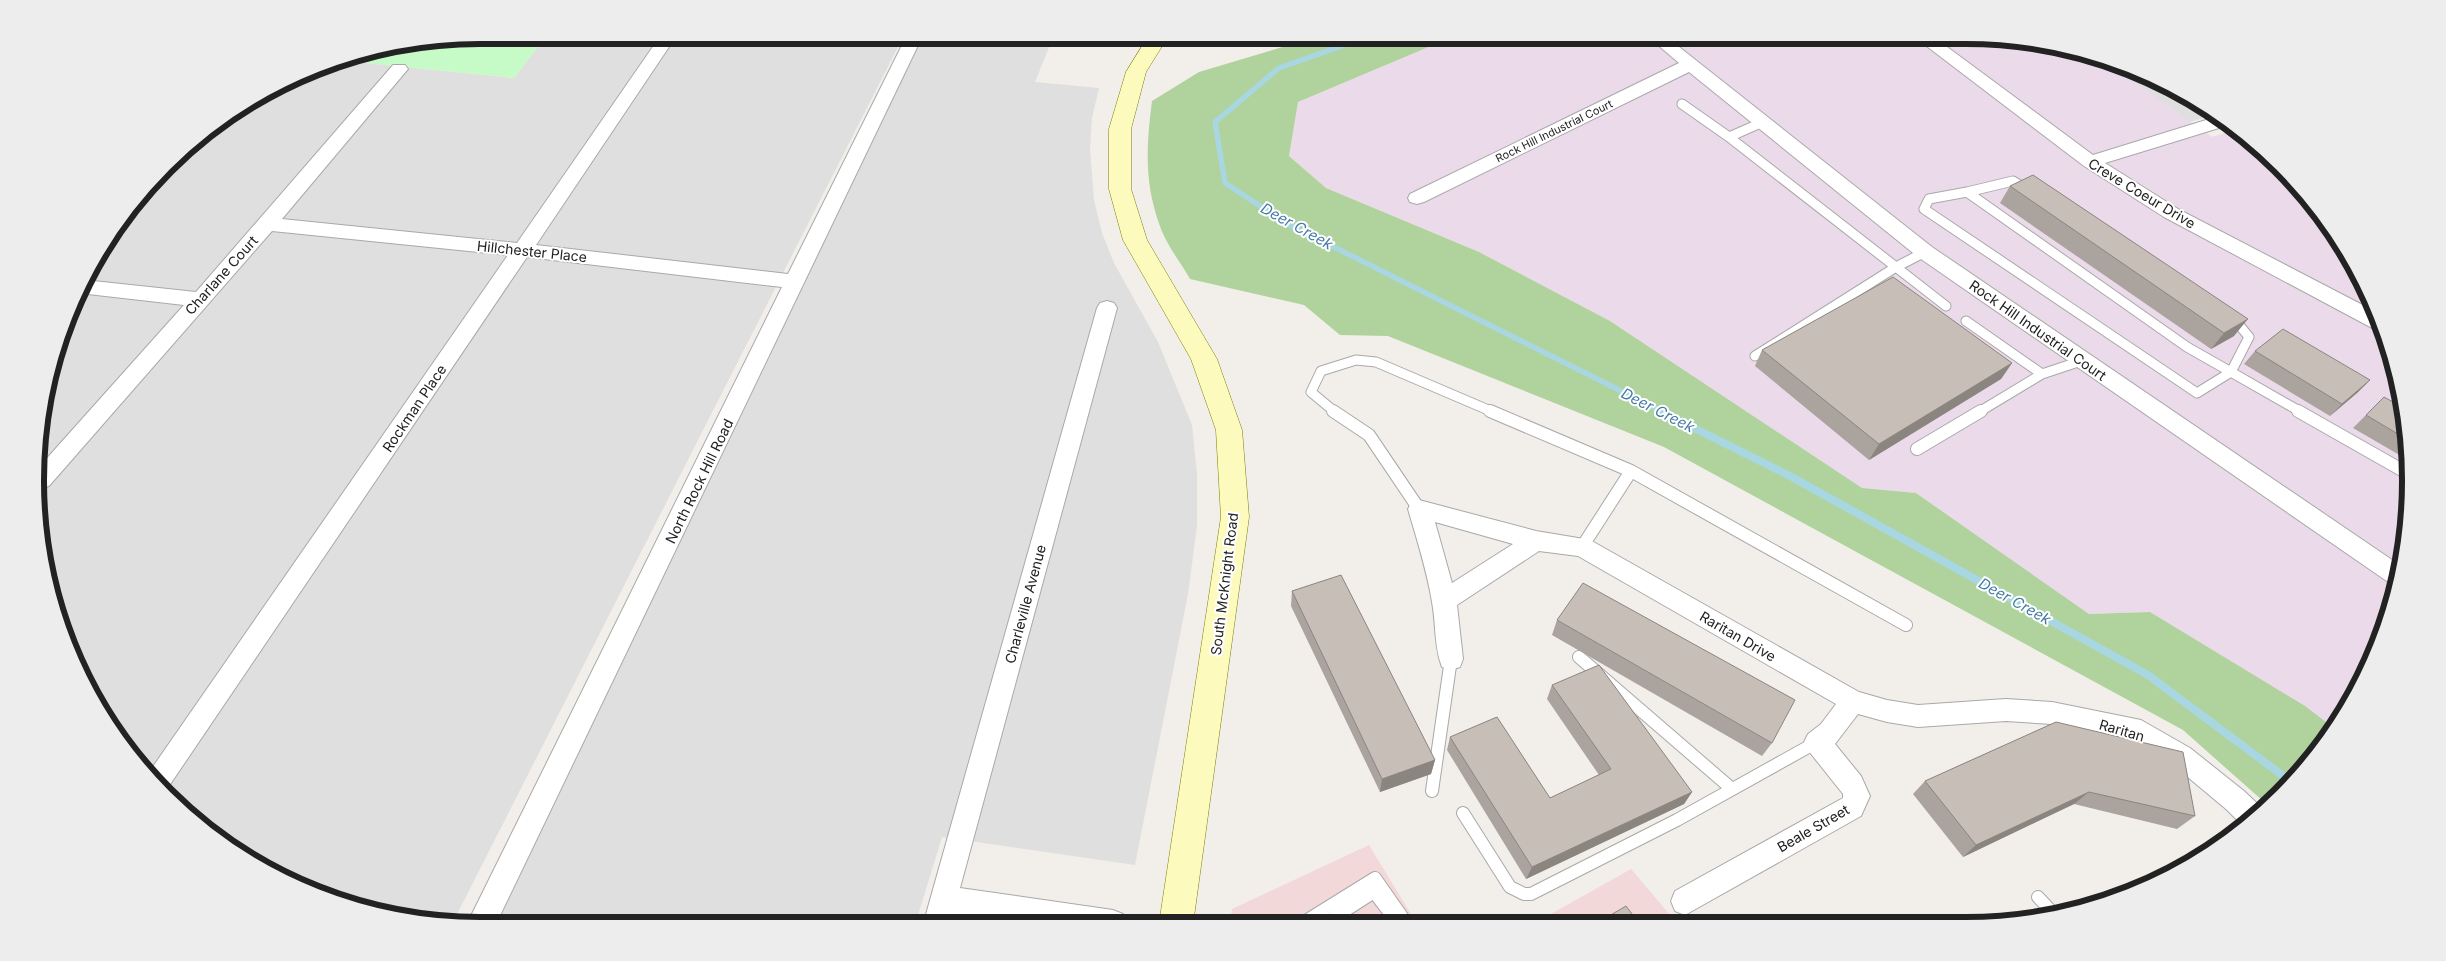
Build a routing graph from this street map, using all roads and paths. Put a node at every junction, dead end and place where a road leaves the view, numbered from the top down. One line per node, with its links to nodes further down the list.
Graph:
1 (663, 44): 17 (street, Rockman Place)
2 (911, 44): 20 (street, North Rock Hill Road)
3 (1153, 44): 58 (main road, South McKnight Road)
4 (1665, 44): 6 (street, Rock Hill Industrial Court)
5 (1932, 44): 12 (street, Creve Coeur Drive)
6 (1691, 64): 9 (street, Rock Hill Industrial Court); 15 (street, Rock Hill Industrial Court)
7 (399, 69): 16 (street, Charlane Court)
8 (1682, 104): 11 (lane)
9 (1763, 122): 11 (lane); 18 (street, Rock Hill Industrial Court)
10 (2216, 123): 12 (street)
11 (1728, 137): 19 (lane)
12 (2090, 162): 26 (street, Creve Coeur Drive)
13 (1967, 192): 14 (lane); 30 (lane); 30 (lane)
14 (2039, 196)
15 (1417, 198)
16 (267, 224): 17 (street, Hillchester Place); 22 (street, Charlane Court)
17 (523, 250): 20 (street, Hillchester Place); 47 (street, Rockman Place)
18 (1925, 252): 19 (lane); 29 (street, Rock Hill Industrial Court)
19 (1896, 267): 23 (lane); 28 (lane)
20 (796, 282): 56 (street, North Rock Hill Road)
21 (89, 288): 22 (street)
22 (198, 299): 35 (street, Charlane Court)
23 (1946, 306)
24 (1107, 308): 55 (street, Charleville Avenue)
25 (2227, 310): 30 (lane)
26 (2371, 318)
27 (1966, 321): 31 (lane)
28 (1755, 356)
29 (2082, 361): 31 (lane); 39 (street, Rock Hill Industrial Court)
30 (2232, 372): 33 (lane)
31 (2042, 374): 32 (lane)
32 (1917, 449)
33 (2402, 470)
34 (1632, 471): 36 (lane); 38 (lane); 41 (lane)
35 (44, 476)
36 (1419, 509): 37 (street, Raritan Drive); 40 (street)
37 (1536, 541): 38 (street, Raritan Drive); 40 (street)
38 (1582, 547): 44 (street, Raritan Drive)
39 (2392, 572)
40 (1446, 600): 43 (street)
41 (1906, 625)
42 (1579, 657): 48 (lane)
43 (1451, 659): 49 (lane)
44 (1853, 701): 45 (street, Raritan Drive); 46 (street)
45 (2052, 713): 51 (street, Raritan)
46 (1817, 742): 48 (lane); 53 (street, Beale Street)
47 (161, 777)
48 (1732, 789): 50 (lane)
49 (1432, 791)
50 (1463, 813)
51 (2248, 813)
52 (2038, 897): 54 (lane)
53 (1685, 901)
54 (2050, 909)
55 (940, 912): 57 (street, Charleville Avenue)
56 (484, 917)
57 (1008, 917)
58 (1177, 917)
59 (1312, 917): 62 (lane)
60 (1335, 917): 61 (lane)
61 (1393, 917)
62 (1402, 917)

